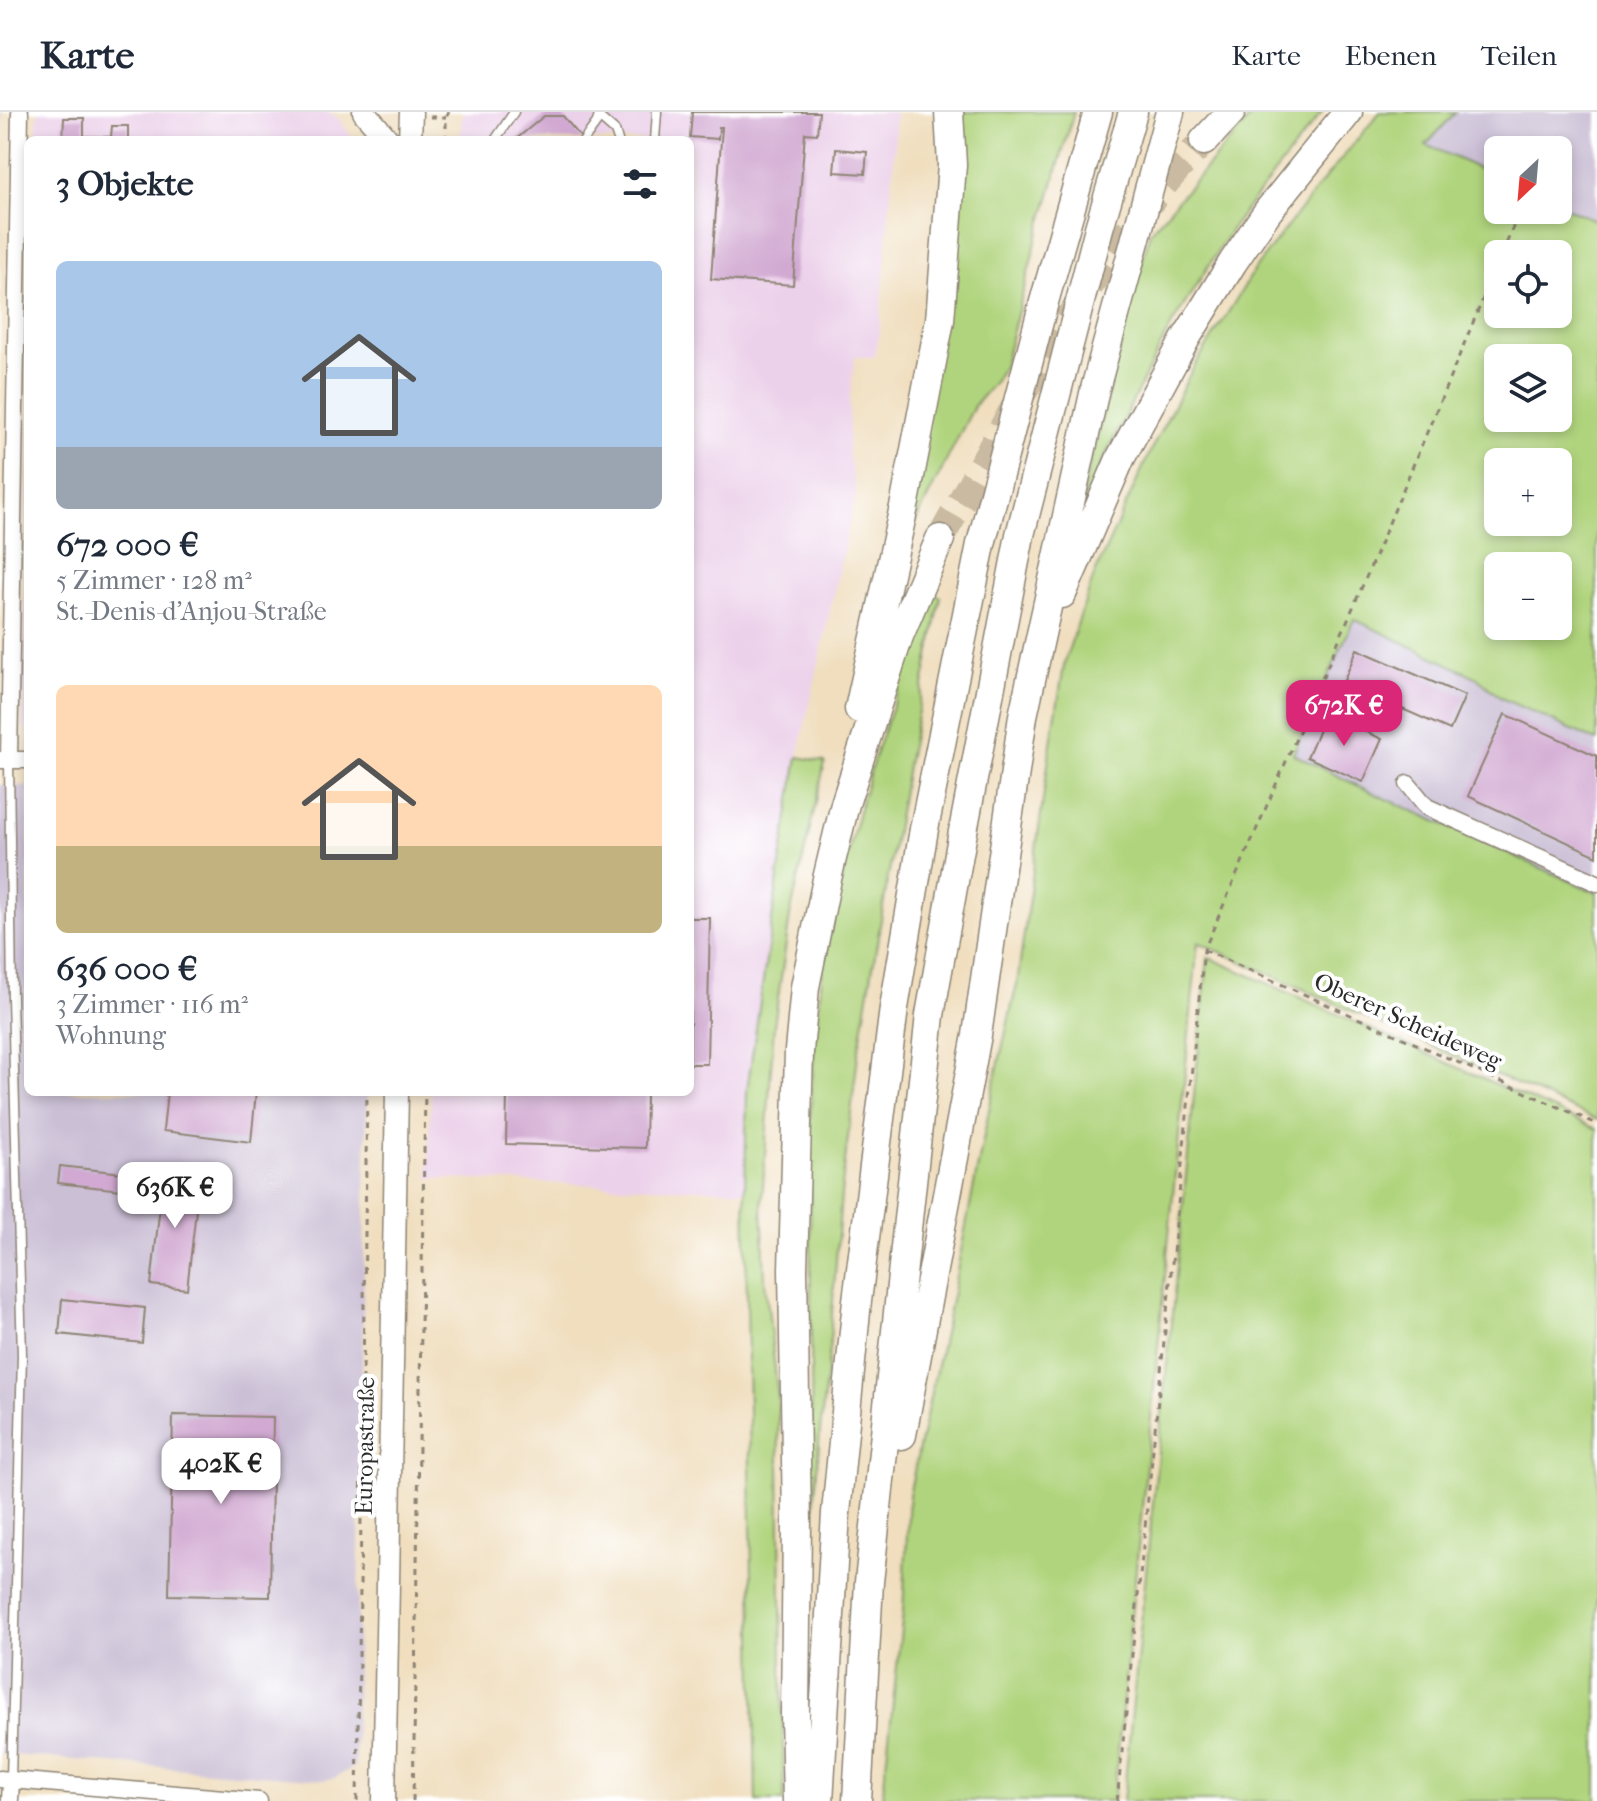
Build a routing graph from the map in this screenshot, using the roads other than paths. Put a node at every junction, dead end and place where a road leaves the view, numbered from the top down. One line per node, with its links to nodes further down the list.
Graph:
1 (20, 112): 22 (street)
2 (364, 112): 13 (main road)
3 (411, 112): 14 (main road)
4 (514, 112): 15 (lane)
5 (657, 112): 18 (lane)
6 (949, 112): 24 (highway)
7 (1098, 112): 33 (highway)
8 (1133, 112): 27 (highway)
9 (1170, 112): 21 (highway)
10 (1231, 112): 19 (highway)
11 (1348, 112): 21 (highway)
12 (599, 114): 16 (lane); 17 (lane)
13 (385, 136)
14 (410, 136)
15 (498, 136)
16 (587, 136)
17 (617, 136)
18 (655, 136)
19 (1204, 141)
20 (940, 539): 24 (highway)
21 (1035, 657): 27 (highway)
22 (4, 760): 28 (lane)
23 (1408, 784): 25 (street)
24 (845, 804): 32 (highway)
25 (1597, 883)
26 (397, 1096): 31 (main road, Europastraße)
27 (869, 1582): 34 (highway)
28 (5, 1779): 29 (street); 30 (street)
29 (10, 1801)
30 (259, 1801)
31 (384, 1801)
32 (797, 1801)
33 (819, 1801)
34 (857, 1801)

